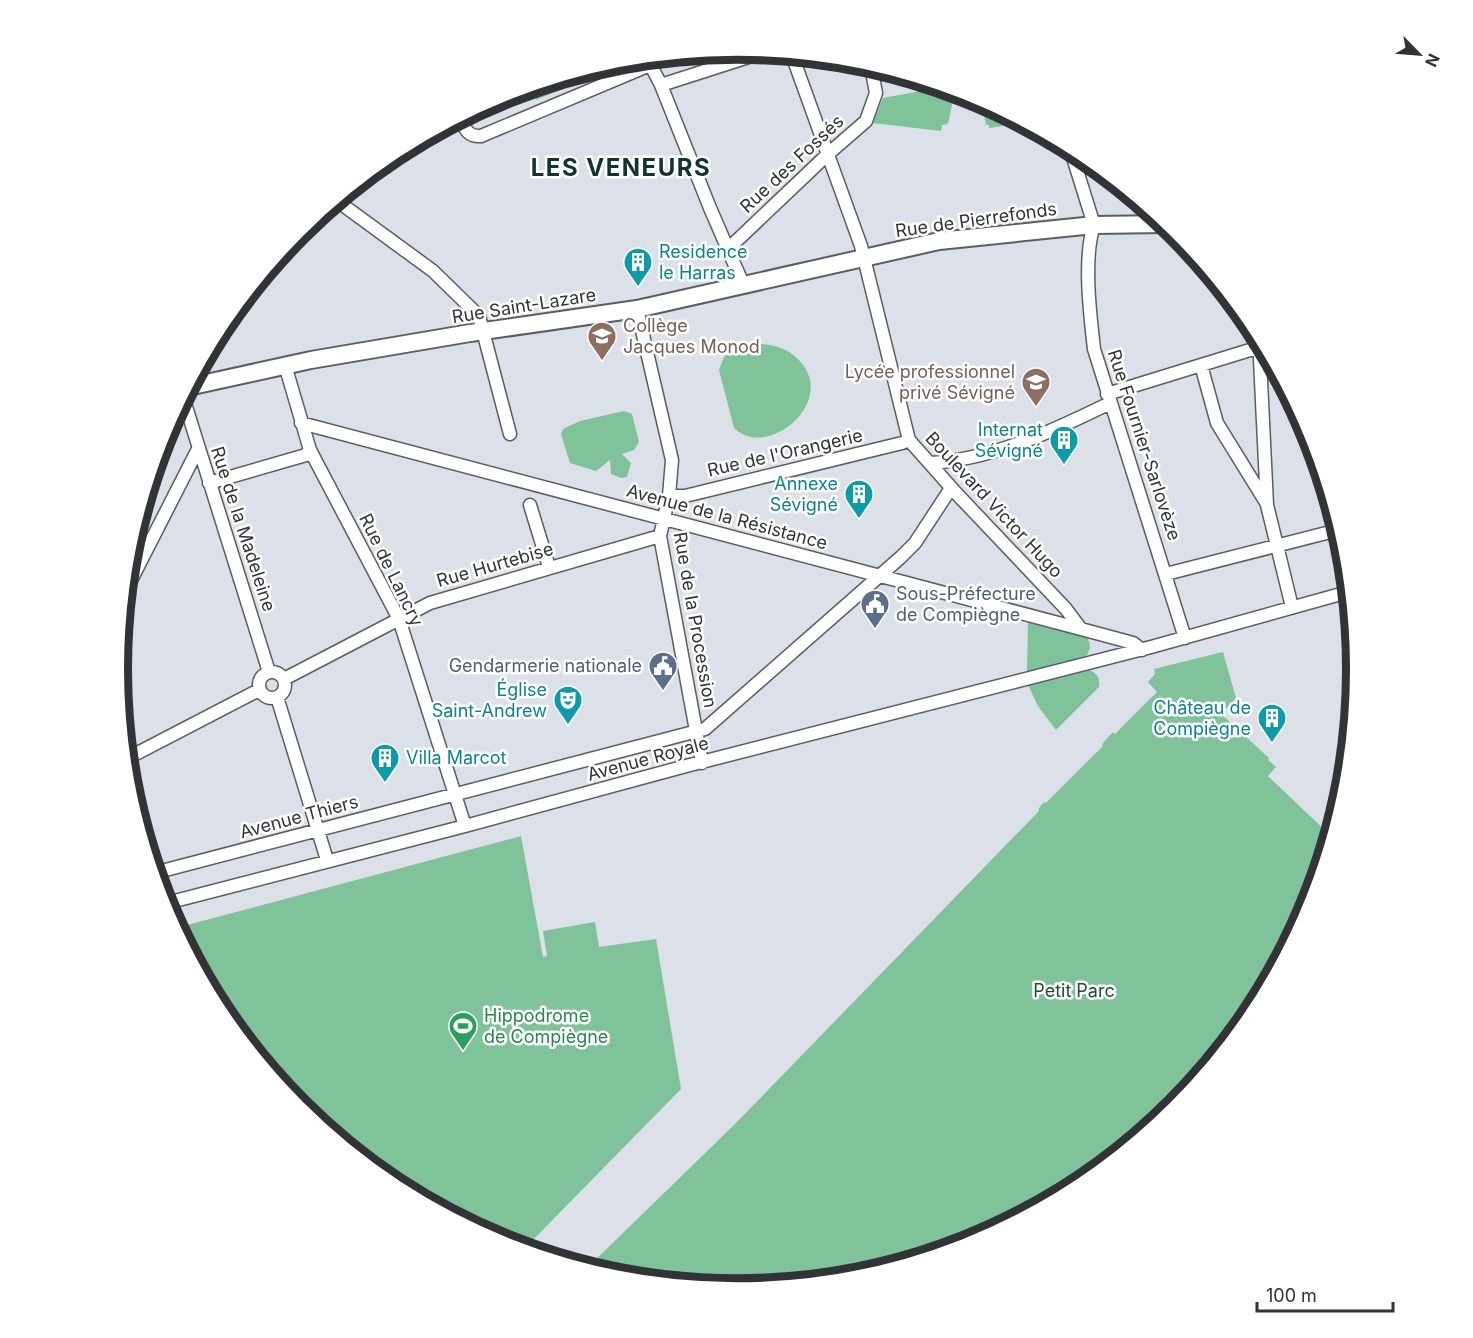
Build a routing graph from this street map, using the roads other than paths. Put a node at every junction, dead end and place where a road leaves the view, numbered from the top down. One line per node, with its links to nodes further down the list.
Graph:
1 (739, 60): 6 (street)
2 (795, 63): 8 (street, Boulevard Victor Hugo)
3 (651, 66): 6 (street)
4 (632, 69): 7 (street)
5 (873, 76): 8 (street, Rue des Fossés)
6 (661, 85): 13 (street)
7 (463, 125)
8 (828, 154): 13 (street, Rue des Fossés); 14 (street, Boulevard Victor Hugo)
9 (1075, 163): 12 (street)
10 (343, 205): 17 (street)
11 (1152, 224): 12 (main road, Rue de Pierrefonds)
12 (1094, 225): 14 (main road, Rue de Pierrefonds); 23 (street, Rue Fournier-Sarlovèze)
13 (728, 249): 15 (street)
14 (864, 257): 15 (main road, Rue Saint-Lazare); 27 (street, Boulevard Victor Hugo)
15 (743, 284): 16 (main road, Rue Saint-Lazare)
16 (637, 309): 17 (main road, Rue Saint-Lazare); 34 (street, Rue de la Procession)
17 (484, 331): 20 (main road, Rue Saint-Lazare); 26 (street)
18 (1252, 346): 21 (street)
19 (1261, 360): 36 (street)
20 (285, 365): 22 (main road, Rue Saint-Lazare); 25 (street, Rue de Lancry)
21 (1201, 365): 23 (street); 36 (street)
22 (198, 385)
23 (1109, 398): 30 (street); 43 (street, Rue Fournier-Sarlovèze)
24 (186, 408): 28 (street, Rue de la Madeleine)
25 (301, 423): 29 (street, Rue de Lancry); 37 (street, Avenue de la Résistance)
26 (510, 434)
27 (909, 440): 31 (street, Boulevard Victor Hugo); 34 (street, Rue de l'Orangerie)
28 (198, 448): 32 (street, Rue de la Madeleine); 42 (street)
29 (310, 450): 32 (street); 47 (street, Rue de Lancry)
30 (954, 462): 31 (street); 33 (street, Avenue Thiers)
31 (931, 463): 33 (street, Boulevard Victor Hugo)
32 (209, 483): 51 (street, Rue de la Madeleine)
33 (949, 485): 44 (street, Avenue Thiers); 48 (street, Boulevard Victor Hugo)
34 (669, 496): 37 (street, Rue de la Procession)
35 (530, 505): 41 (street)
36 (1267, 505): 40 (street)
37 (664, 518): 39 (street, Rue de la Procession); 44 (street, Avenue de la Résistance)
38 (1330, 532): 40 (street)
39 (660, 536): 41 (street, Rue Hurtebise); 55 (street, Rue de la Procession)
40 (1277, 545): 43 (street); 46 (street)
41 (549, 567): 47 (street, Rue Hurtebise)
42 (136, 568)
43 (1166, 574): 49 (street, Rue Fournier-Sarlovèze)
44 (878, 576): 48 (street, Avenue de la Résistance); 55 (street, Avenue Thiers)
45 (1340, 594): 46 (street, Avenue Royale)
46 (1292, 607): 49 (street, Avenue Royale)
47 (399, 619): 52 (street, Rue Hurtebise); 58 (street, Rue de Lancry)
48 (1081, 629): 50 (street, Avenue de la Résistance)
49 (1185, 638): 50 (street, Avenue Royale)
50 (1142, 650): 57 (street, Avenue Royale)
51 (269, 672): 52 (street); 53 (street)
52 (284, 679): 54 (street)
53 (259, 690): 54 (street); 56 (street)
54 (277, 697): 60 (street)
55 (696, 732): 57 (street, Rue de la Procession); 58 (street, Avenue Thiers)
56 (134, 755)
57 (702, 763): 59 (street, Avenue Royale)
58 (455, 795): 59 (street, Rue de Lancry); 60 (street, Avenue Thiers)
59 (465, 826): 61 (street, Avenue Royale)
60 (316, 831): 61 (street); 62 (street, Avenue Thiers)
61 (327, 860): 63 (street, Avenue Royale)
62 (162, 871)
63 (174, 901)

